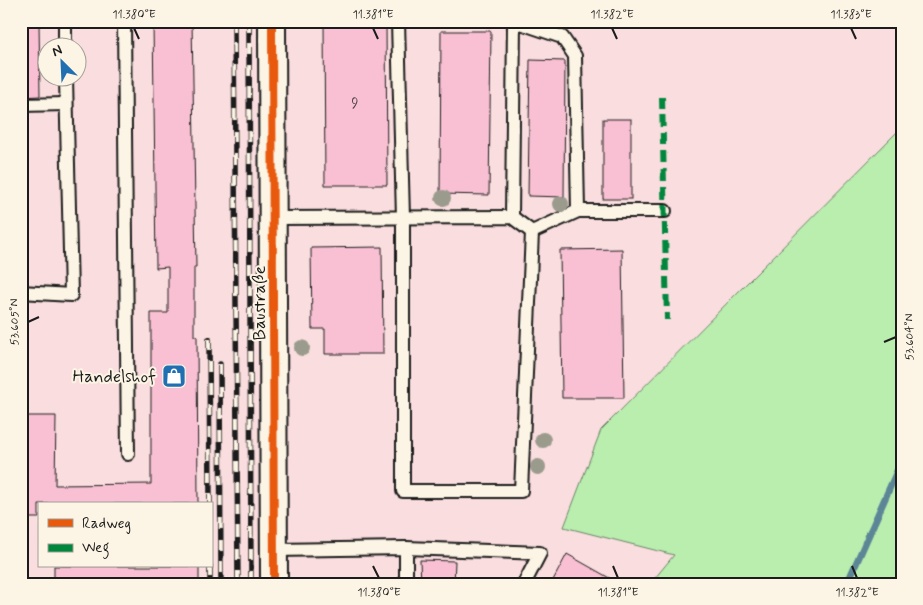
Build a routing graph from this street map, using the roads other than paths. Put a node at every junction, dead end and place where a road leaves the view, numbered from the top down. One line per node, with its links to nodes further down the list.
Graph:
1 (65, 21): 6 (lane)
2 (124, 21): 17 (lane)
3 (272, 21): 13 (street, Baustraße)
4 (398, 21): 14 (lane)
5 (515, 21): 10 (lane); 12 (lane)
6 (65, 38)
7 (66, 88): 8 (lane)
8 (66, 104): 9 (lane); 16 (lane)
9 (21, 105)
10 (578, 211): 11 (lane); 15 (lane)
11 (664, 211)
12 (512, 217): 14 (lane); 15 (lane)
13 (273, 218): 14 (lane); 19 (street, Baustraße)
14 (403, 218): 15 (lane)
15 (532, 232)
16 (21, 292)
17 (128, 454)
18 (406, 548): 19 (lane); 21 (lane); 22 (lane)
19 (274, 550): 20 (street, Baustraße)
20 (274, 584)
21 (406, 584)
22 (524, 584)

